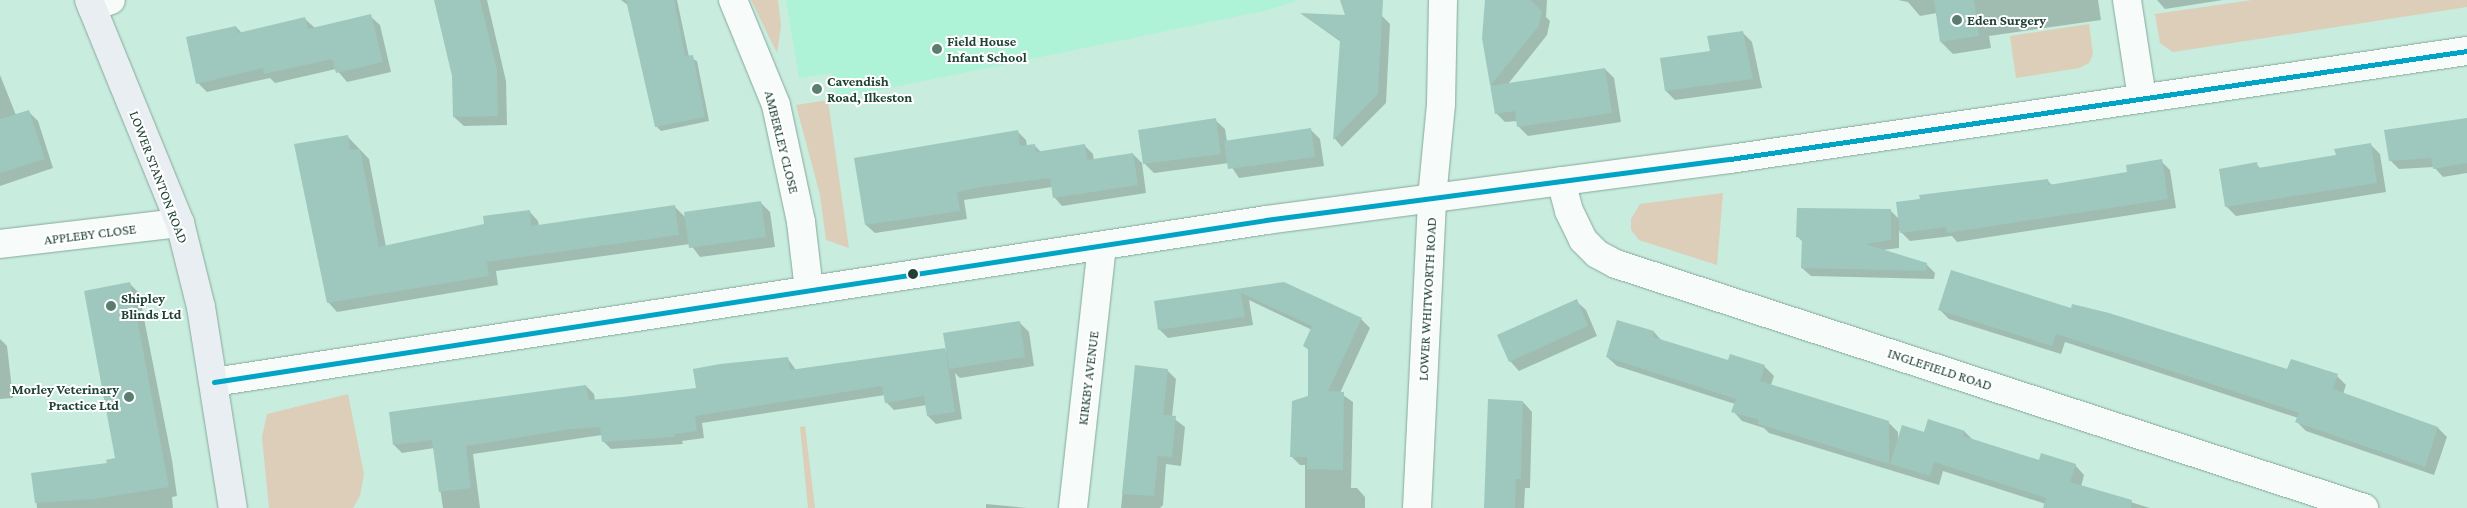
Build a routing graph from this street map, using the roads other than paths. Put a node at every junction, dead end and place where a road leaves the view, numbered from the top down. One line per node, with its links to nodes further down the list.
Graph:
1 (733, 0): 12 (street, AMBERLEY CLOSE)
2 (1443, 0): 8 (street, LOWER WHITWORTH ROAD)
3 (2128, 0): 6 (street)
4 (98, 2): 9 (main road, LOWER STANTON ROAD)
5 (2467, 51): 6 (street)
6 (2142, 98): 7 (street)
7 (1561, 181): 8 (street); 17 (street, INGLEFIELD ROAD)
8 (1432, 198): 11 (street); 16 (street, LOWER WHITWORTH ROAD)
9 (180, 223): 10 (street, APPLEBY CLOSE); 13 (main road, LOWER STANTON ROAD)
10 (0, 244)
11 (1102, 247): 12 (street); 15 (street, KIRKBY AVENUE)
12 (809, 290): 13 (street)
13 (214, 382): 14 (main road, LOWER STANTON ROAD)
14 (233, 508)
15 (1073, 508)
16 (1417, 508)
17 (2364, 508)

